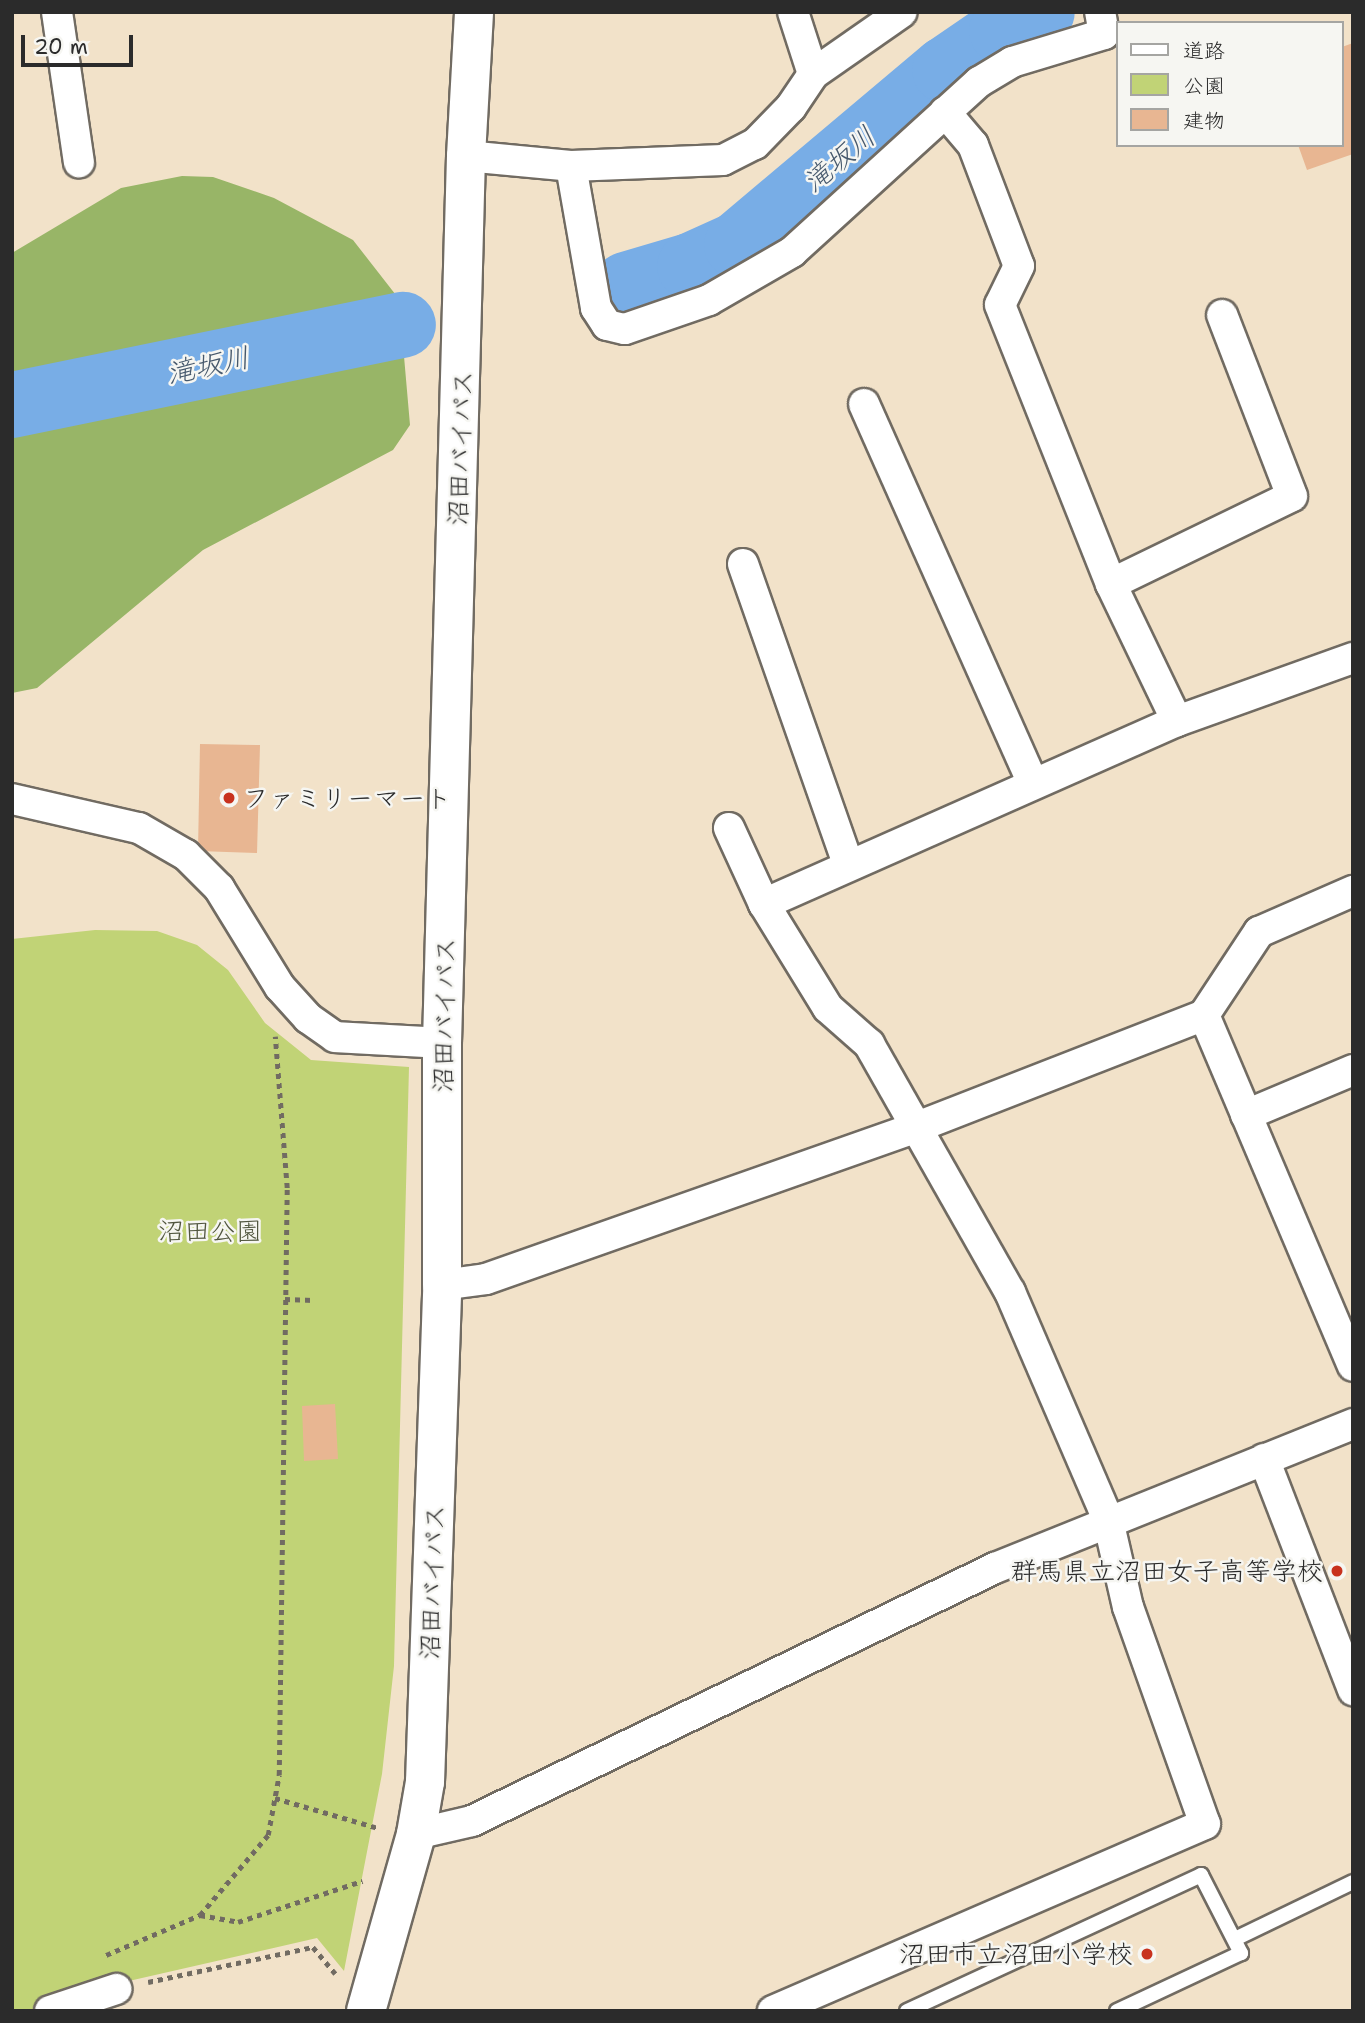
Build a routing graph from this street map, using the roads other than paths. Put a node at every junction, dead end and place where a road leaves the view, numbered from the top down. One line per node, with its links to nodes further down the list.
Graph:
1 (57, 12): 9 (street)
2 (474, 12): 8 (street, 沼田バイパス)
3 (793, 12): 6 (street)
4 (902, 12): 6 (street)
5 (1100, 16): 7 (street)
6 (813, 74): 10 (street)
7 (945, 112): 10 (street); 14 (street)
8 (466, 156): 10 (street); 24 (street, 沼田バイパス)
9 (79, 162)
10 (571, 166)
11 (1222, 315): 14 (street)
12 (864, 404): 17 (street)
13 (743, 564): 20 (street)
14 (1111, 584): 16 (street)
15 (1353, 658): 16 (street)
16 (1177, 720): 17 (street)
17 (1032, 782): 20 (street)
18 (12, 799): 24 (street)
19 (729, 828): 22 (street)
20 (848, 864): 22 (street)
21 (1353, 891): 23 (street)
22 (764, 904): 27 (street)
23 (1204, 1015): 26 (street); 27 (street)
24 (442, 1042): 28 (street, 沼田バイパス)
25 (1353, 1070): 26 (street)
26 (1246, 1115): 29 (street)
27 (917, 1127): 28 (street); 32 (street)
28 (442, 1285): 34 (street, 沼田バイパス)
29 (1353, 1366)
30 (1353, 1424): 31 (street)
31 (1264, 1459): 32 (street); 33 (street)
32 (1108, 1520): 34 (street); 40 (street)
33 (1353, 1690)
34 (398, 1831): 39 (street, 沼田バイパス)
35 (1353, 1882): 36 (lane)
36 (1234, 1939): 41 (lane); 42 (lane)
37 (116, 1989): 38 (street)
38 (50, 2011)
39 (366, 2011)
40 (773, 2011)
41 (907, 2011)
42 (1116, 2011)

